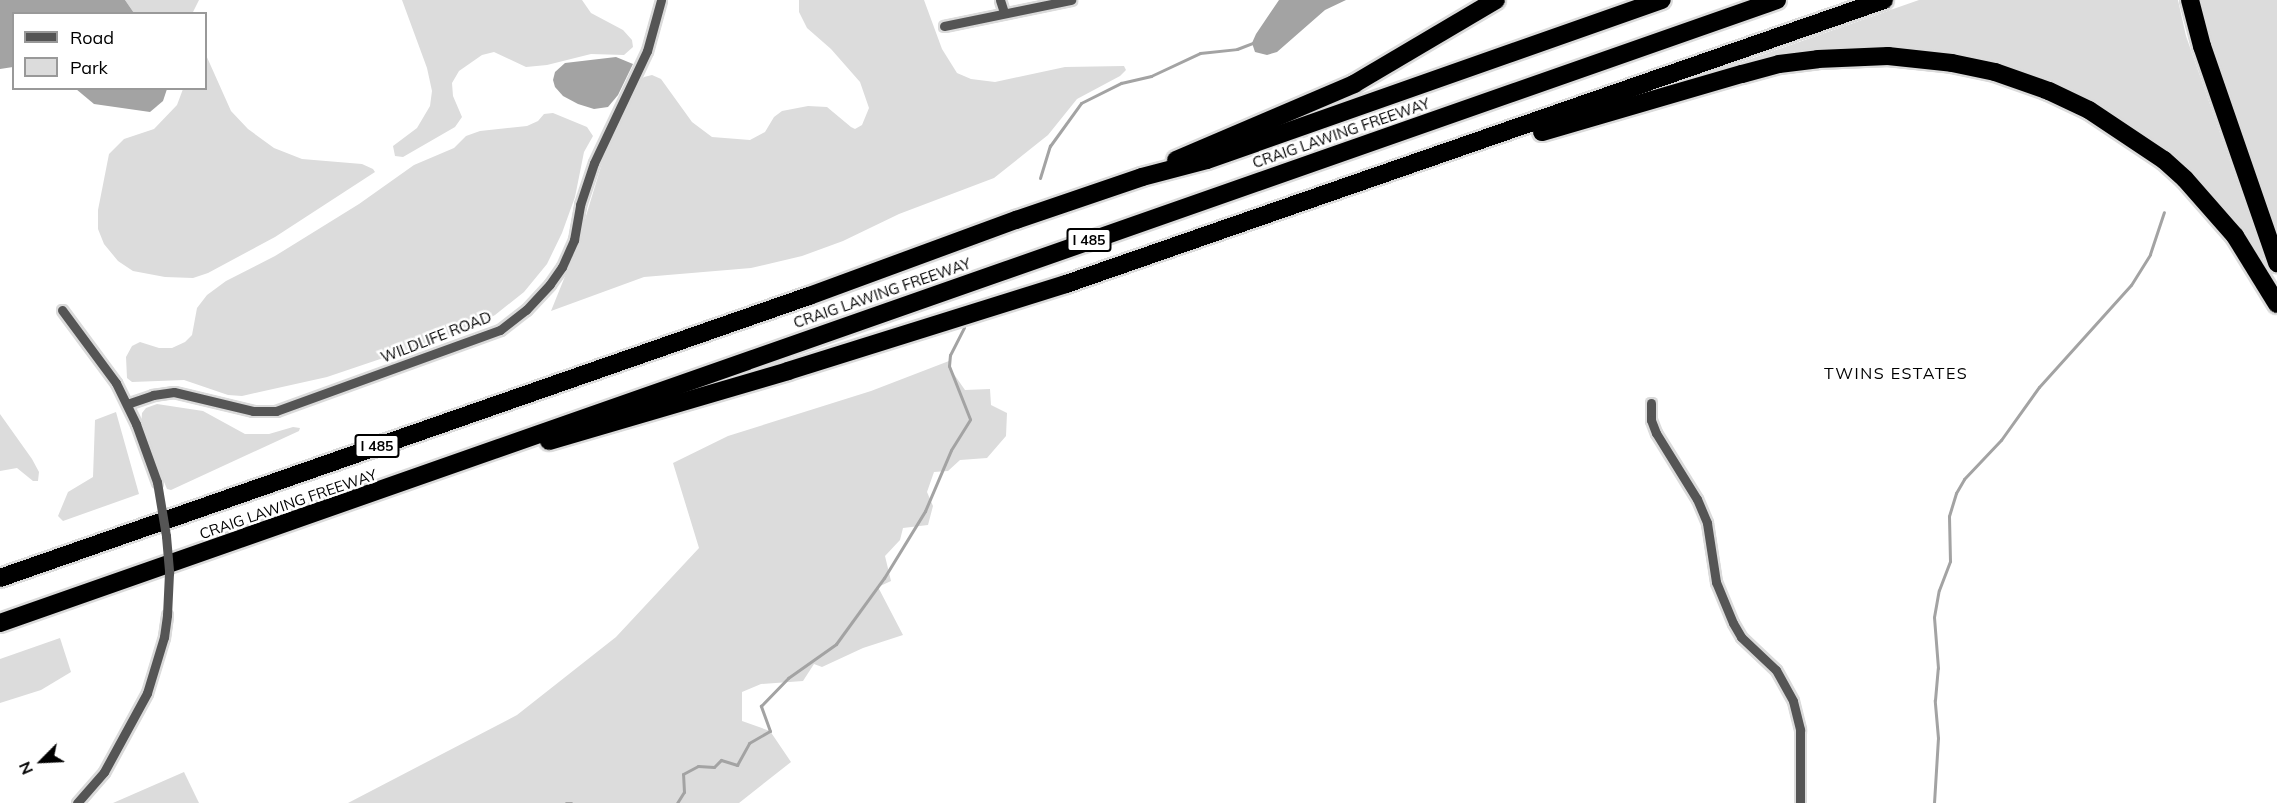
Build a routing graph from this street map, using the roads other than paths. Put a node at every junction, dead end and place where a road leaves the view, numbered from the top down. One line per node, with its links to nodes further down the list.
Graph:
1 (661, 0): 17 (street, WILDLIFE ROAD)
2 (1000, 0): 9 (street)
3 (1071, 0): 9 (street)
4 (1496, 0): 12 (highway)
5 (1662, 0): 12 (highway, CRAIG LAWING FREEWAY / I 485)
6 (1777, 0): 18 (highway, CRAIG LAWING FREEWAY / I 485)
7 (1884, 0): 11 (highway)
8 (2190, 0): 13 (highway)
9 (1004, 12): 10 (street)
10 (944, 26)
11 (1432, 158): 14 (highway); 18 (highway)
12 (1142, 177): 19 (highway, CRAIG LAWING FREEWAY / I 485)
13 (2277, 262)
14 (2277, 304)
15 (62, 310): 17 (street)
16 (1651, 403): 22 (street)
17 (127, 404): 21 (street, bridge)
18 (403, 483): 20 (highway, CRAIG LAWING FREEWAY / I 485)
19 (0, 578)
20 (0, 623)
21 (77, 803)
22 (1800, 803)

